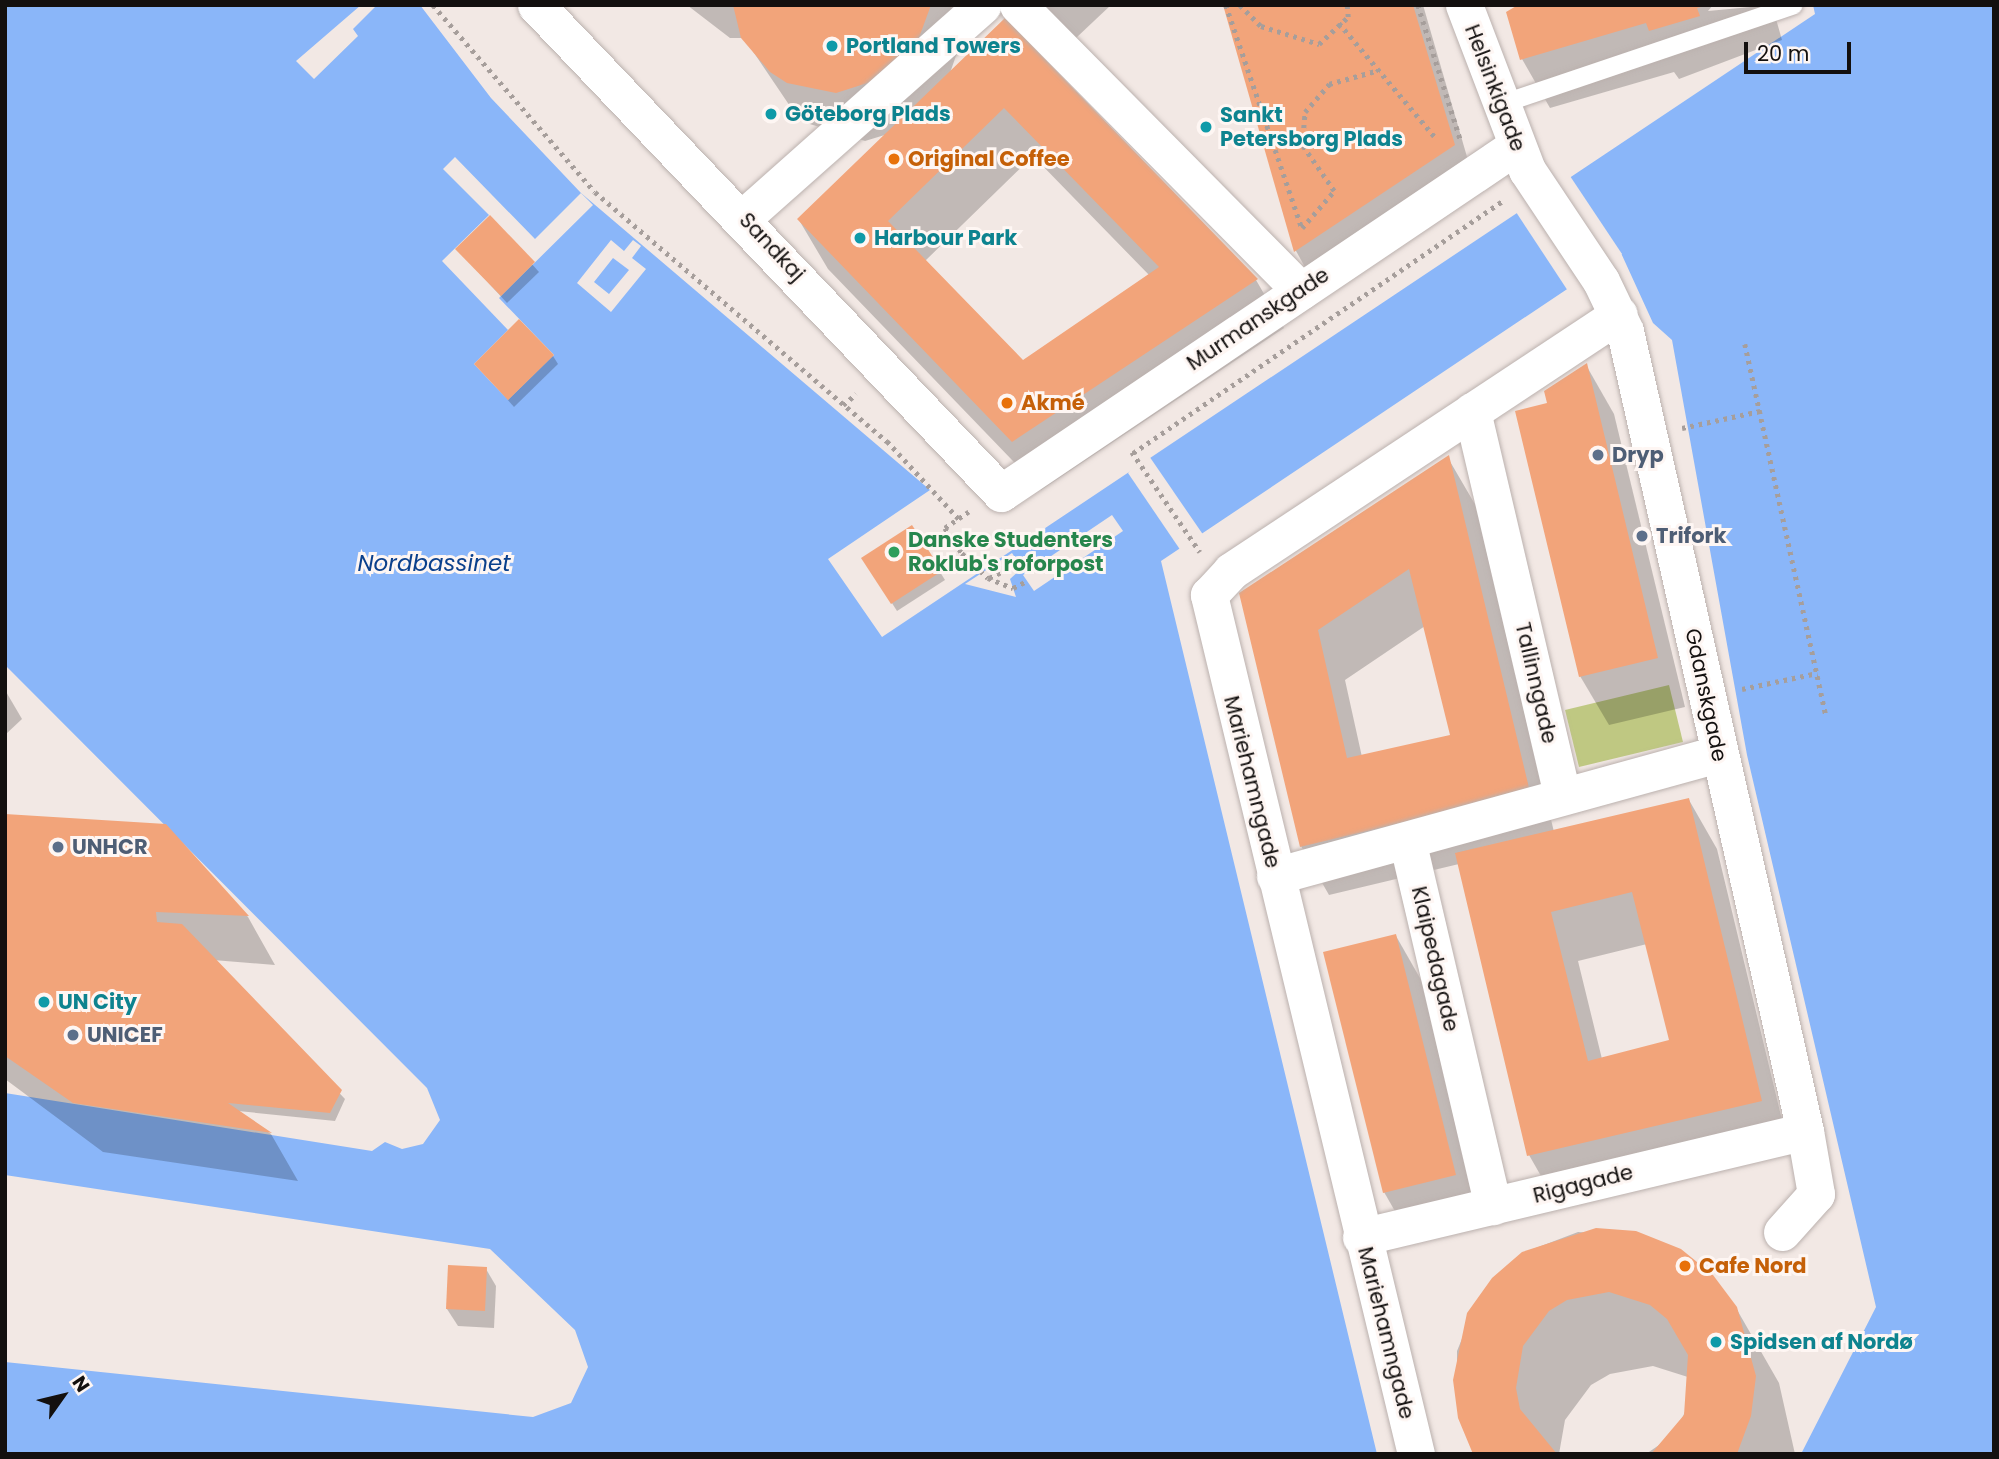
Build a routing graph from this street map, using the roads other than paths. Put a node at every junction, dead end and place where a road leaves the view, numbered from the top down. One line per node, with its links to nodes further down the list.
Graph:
1 (536, 5): 8 (street, Sandkaj)
2 (983, 5): 8 (street)
3 (1464, 5): 6 (street, Helsinkigade)
4 (1794, 5): 6 (lane)
5 (1033, 10): 9 (street)
6 (1497, 106): 7 (street, Helsinkigade)
7 (1522, 158): 9 (street, Murmanskgade); 10 (street, Gdanskgade)
8 (744, 217): 12 (street, Sandkaj)
9 (1301, 291): 12 (street, Murmanskgade)
10 (1619, 314): 11 (street, Mariehamngade); 13 (street, Gdanskgade)
11 (1472, 411): 14 (street, Tallinngade); 16 (street, Mariehamngade)
12 (1001, 493)
13 (1718, 754): 14 (street); 17 (street, Gdanskgade)
14 (1562, 796): 15 (street)
15 (1408, 844): 16 (street); 18 (street, Klaipedagade)
16 (1275, 876): 20 (street, Mariehamngade)
17 (1805, 1130): 18 (street, Rigagade); 19 (street, Gdanskgade)
18 (1493, 1206): 20 (street, Rigagade)
19 (1782, 1232)
20 (1362, 1237): 21 (street, Mariehamngade)
21 (1416, 1454)

